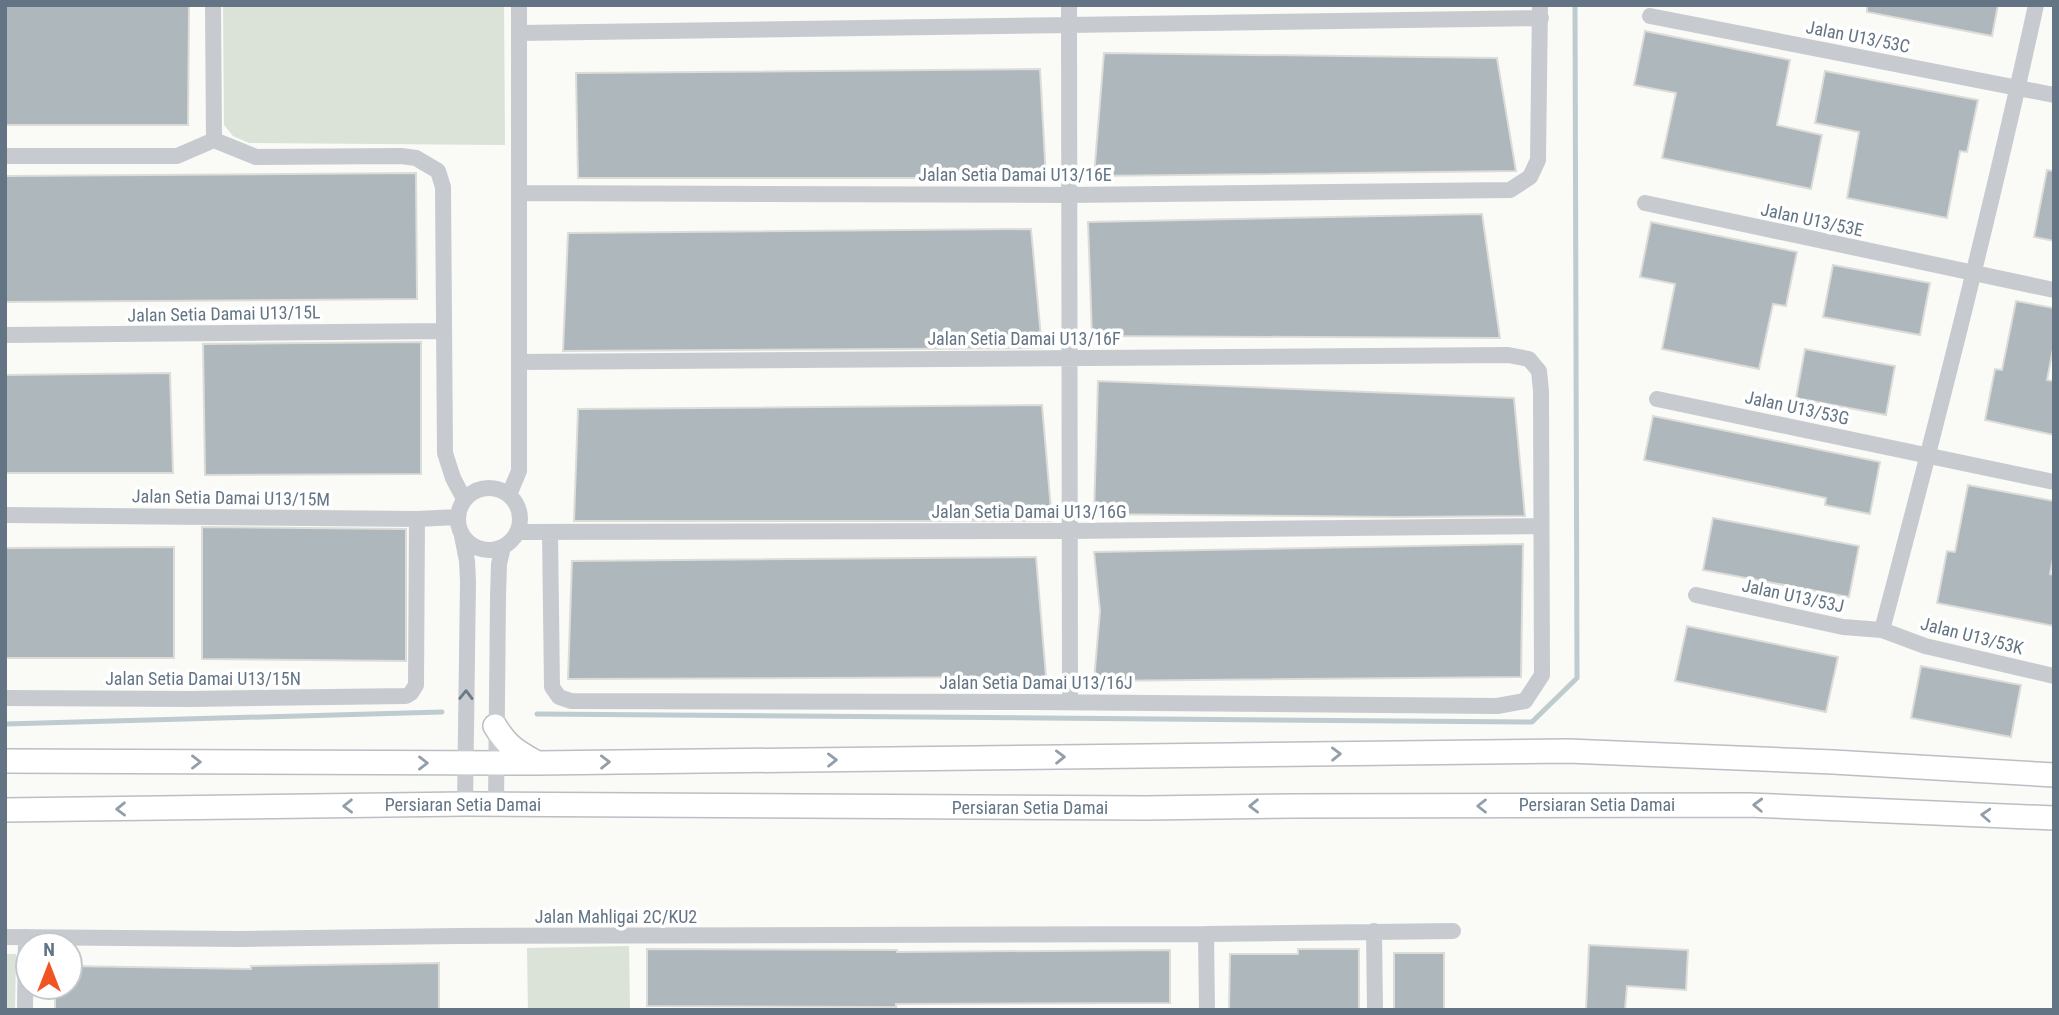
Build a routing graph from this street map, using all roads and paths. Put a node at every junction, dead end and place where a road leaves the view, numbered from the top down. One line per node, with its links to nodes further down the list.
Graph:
1 (213, 5): 11 (street)
2 (519, 5): 8 (street)
3 (1069, 5): 7 (street)
4 (2036, 5): 9 (street)
5 (1540, 12): 7 (street); 14 (street, Jalan Setia Damai U13/16E)
6 (1650, 16): 9 (street, Jalan U13/53C)
7 (1068, 25): 8 (street); 14 (street)
8 (520, 33): 13 (street)
9 (2018, 87): 10 (street, Jalan U13/53C); 16 (street)
10 (2054, 95)
11 (214, 140): 12 (street); 18 (street)
12 (5, 156)
13 (520, 193): 14 (street, Jalan Setia Damai U13/16E); 21 (street)
14 (1069, 195): 20 (street)
15 (1645, 203): 16 (street, Jalan U13/53E)
16 (1972, 274): 17 (street, Jalan U13/53E); 23 (street)
17 (2054, 290)
18 (444, 331): 19 (street, Jalan Setia Damai U13/15L); 26 (street)
19 (5, 335)
20 (1071, 358): 21 (street, Jalan Setia Damai U13/16F); 30 (street, Jalan Setia Damai U13/16F); 31 (street)
21 (519, 362): 25 (street)
22 (1657, 399): 23 (street, Jalan U13/53G)
23 (1929, 455): 24 (street, Jalan U13/53G); 37 (street)
24 (2054, 482)
25 (509, 495): 26 (street); 33 (street)
26 (464, 499): 28 (street)
27 (5, 515): 29 (street, Jalan Setia Damai U13/15M)
28 (457, 517): 29 (street, Jalan Setia Damai U13/15M); 34 (street)
29 (417, 519): 39 (street, Jalan Setia Damai U13/15N)
30 (1541, 526): 31 (street, Jalan Setia Damai U13/16G); 40 (street, Jalan Setia Damai U13/16J)
31 (1069, 531): 32 (street, Jalan Setia Damai U13/16G); 40 (street)
32 (550, 532): 33 (street, Jalan Setia Damai U13/16G); 40 (street, Jalan Setia Damai U13/16J)
33 (517, 533): 35 (street)
34 (462, 536): 35 (street); 44 (street, one-way to 34)
35 (503, 547): 41 (street)
36 (1696, 595): 37 (street, Jalan U13/53J)
37 (1882, 630): 38 (street, Jalan U13/53K)
38 (2054, 676)
39 (5, 698)
40 (1070, 702)
41 (495, 726): 43 (street); 45 (street)
42 (5, 761): 44 (street, one-way to 44)
43 (495, 762): 44 (street); 45 (street); 48 (street)
44 (464, 763): 47 (street)
45 (537, 763): 46 (street, one-way to 46)
46 (2054, 775)
47 (465, 804): 48 (street, Persiaran Setia Damai); 49 (street, Persiaran Setia Damai, one-way to 49)
48 (496, 804): 50 (street, Persiaran Setia Damai, one-way to 48)
49 (5, 810)
50 (2054, 818)
51 (1374, 931): 52 (street, Jalan Mahligai 2C/KU2); 53 (street, Jalan Mahligai 2C/KU2); 56 (street)
52 (1453, 931)
53 (1206, 934): 54 (street, Jalan Mahligai 2C/KU2); 55 (street)
54 (84, 938)
55 (1206, 1010)
56 (1375, 1010)

